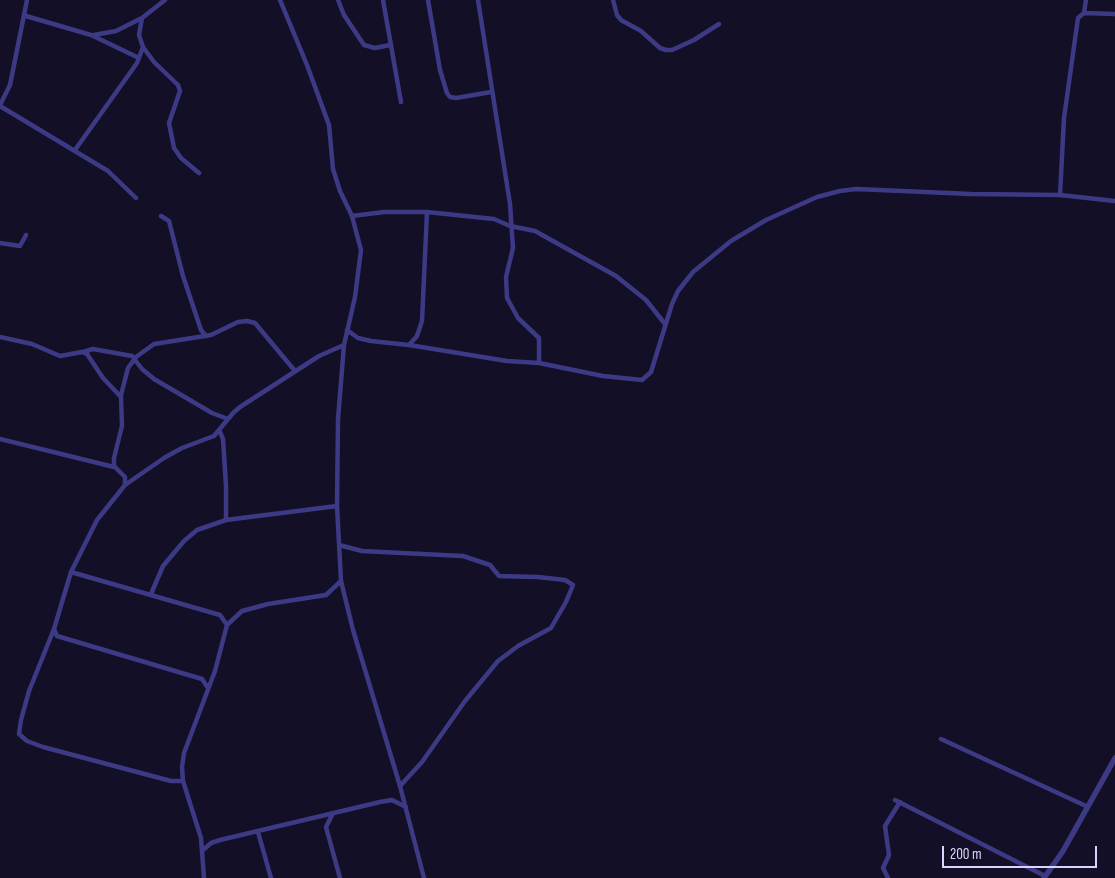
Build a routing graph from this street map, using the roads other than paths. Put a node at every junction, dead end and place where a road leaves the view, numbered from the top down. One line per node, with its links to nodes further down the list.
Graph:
1 (27, 0): 12 (street)
2 (165, 0): 13 (street)
3 (280, 0): 29 (street)
4 (338, 0): 16 (street)
5 (383, 0): 16 (street)
6 (428, 0): 19 (street)
7 (478, 0): 19 (street)
8 (613, 0): 14 (street)
9 (1086, 0): 10 (street)
10 (1084, 13): 11 (street); 24 (street)
11 (1115, 14)
12 (26, 16): 15 (street); 21 (street)
13 (142, 18): 15 (street); 17 (street)
14 (719, 24)
15 (91, 35): 18 (street)
16 (390, 45): 20 (street)
17 (143, 47): 18 (street); 23 (street)
18 (139, 58): 22 (street)
19 (491, 92): 30 (street)
20 (401, 102)
21 (0, 105): 22 (street)
22 (75, 150): 25 (street)
23 (199, 173)
24 (1060, 195): 26 (street); 33 (street)
25 (136, 198)
26 (1115, 200)
27 (426, 212): 29 (street); 30 (street); 38 (street)
28 (161, 216): 35 (street)
29 (352, 216): 34 (street)
30 (510, 226): 33 (street); 41 (street)
31 (26, 235): 32 (street)
32 (0, 243)
33 (665, 324): 41 (street)
34 (347, 330): 37 (street); 38 (street)
35 (206, 336): 40 (street); 42 (street)
36 (0, 337): 39 (street)
37 (344, 345): 42 (street); 49 (street)
38 (409, 345): 41 (street)
39 (82, 352): 40 (street); 43 (street)
40 (135, 359): 43 (street); 44 (street)
41 (539, 362)
42 (295, 371): 44 (street)
43 (121, 395): 47 (street)
44 (228, 419): 45 (street)
45 (220, 432): 48 (street); 50 (street)
46 (0, 439): 47 (street)
47 (114, 467): 48 (street)
48 (125, 485): 52 (street)
49 (337, 506): 50 (street); 51 (street)
50 (226, 520): 54 (street)
51 (339, 545): 53 (street); 61 (street)
52 (71, 572): 54 (street); 56 (street)
53 (341, 582): 55 (street); 61 (street)
54 (151, 594): 55 (street)
55 (227, 625): 57 (street)
56 (54, 629): 57 (street); 60 (street)
57 (208, 688): 60 (street)
58 (941, 739): 63 (street)
59 (1115, 758): 63 (street)
60 (183, 781): 67 (street)
61 (400, 788): 62 (street); 64 (street)
62 (392, 800): 64 (street); 65 (street)
63 (1086, 806): 70 (street)
64 (406, 808): 74 (street)
65 (332, 815): 66 (street); 73 (street)
66 (258, 832): 68 (street); 72 (street)
67 (201, 838): 68 (street); 69 (street)
68 (211, 843): 69 (street)
69 (203, 850): 71 (street)
70 (1044, 877): 75 (street)
71 (204, 878)
72 (271, 878)
73 (340, 878)
74 (424, 878)
75 (888, 878)

